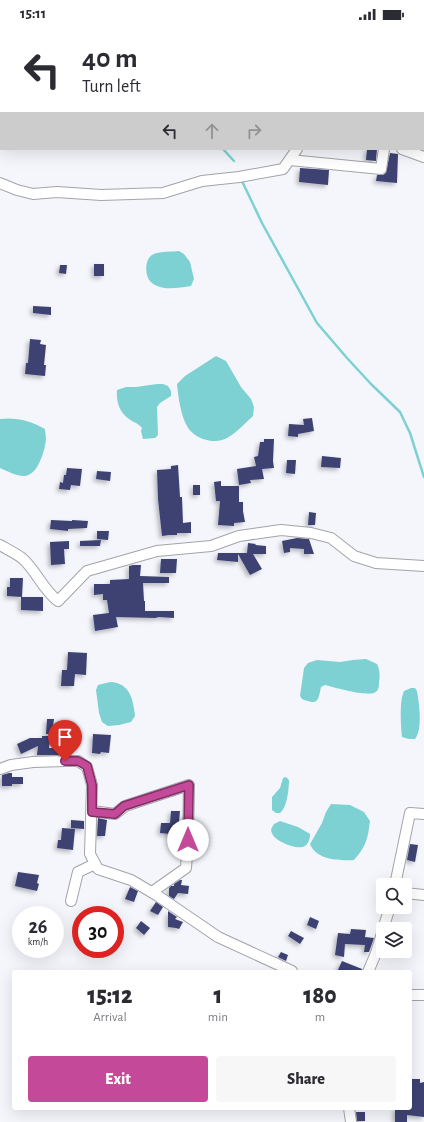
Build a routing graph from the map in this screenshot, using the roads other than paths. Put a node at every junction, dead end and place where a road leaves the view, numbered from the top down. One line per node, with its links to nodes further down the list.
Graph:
1 (297, 150): 5 (street)
2 (384, 150): 5 (street)
3 (405, 150): 4 (street)
4 (424, 157)
5 (290, 160): 6 (street)
6 (0, 183)
7 (0, 545): 8 (street)
8 (424, 566)
9 (0, 769): 10 (street)
10 (92, 812): 12 (street); 14 (street)
11 (424, 814): 13 (street)
12 (95, 864): 14 (street); 17 (street)
13 (396, 878)
14 (152, 892): 19 (street)
15 (412, 894): 16 (street)
16 (424, 895)
17 (70, 901)
18 (376, 953): 20 (street)
19 (290, 970)
20 (369, 970)
21 (424, 994): 22 (street)
22 (412, 995)
23 (349, 1110): 24 (street)
24 (351, 1122)

